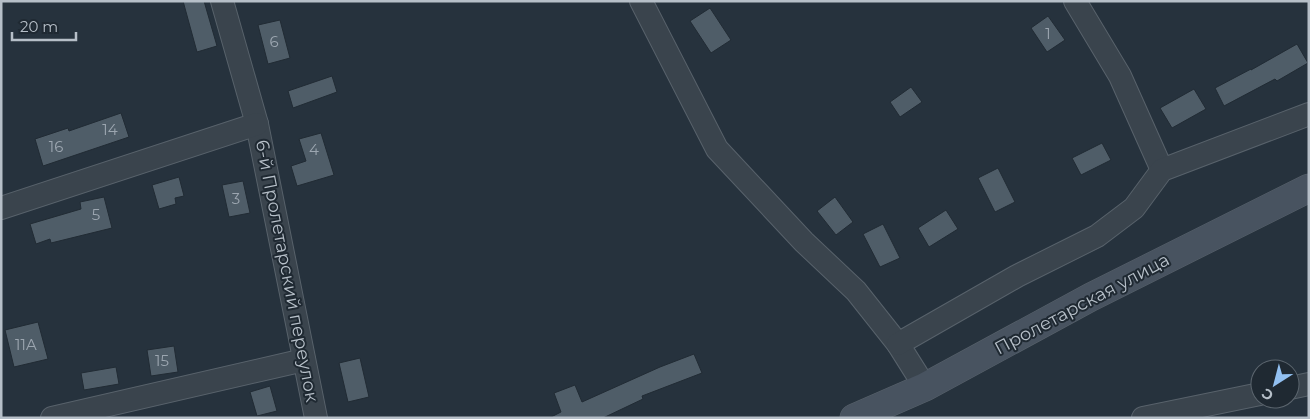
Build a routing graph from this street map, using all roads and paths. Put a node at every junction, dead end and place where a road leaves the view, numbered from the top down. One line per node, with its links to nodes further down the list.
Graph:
1 (222, 1): 5 (street, 6-й Пролетарский переулок)
2 (641, 1): 9 (street)
3 (1075, 1): 6 (street)
4 (1309, 114): 6 (street)
5 (257, 124): 8 (street, 6-й Пролетарский переулок); 10 (street, 6-й Пролетарский переулок)
6 (1162, 170): 9 (street)
7 (1309, 188): 11 (main road, Пролетарская улица)
8 (1, 208)
9 (898, 344): 11 (street)
10 (304, 360): 14 (street); 15 (street, 6-й Пролетарский переулок)
11 (925, 387): 13 (main road, Пролетарская улица)
12 (1250, 396): 16 (street)
13 (862, 417)
14 (52, 418)
15 (316, 418)
16 (1143, 418)

